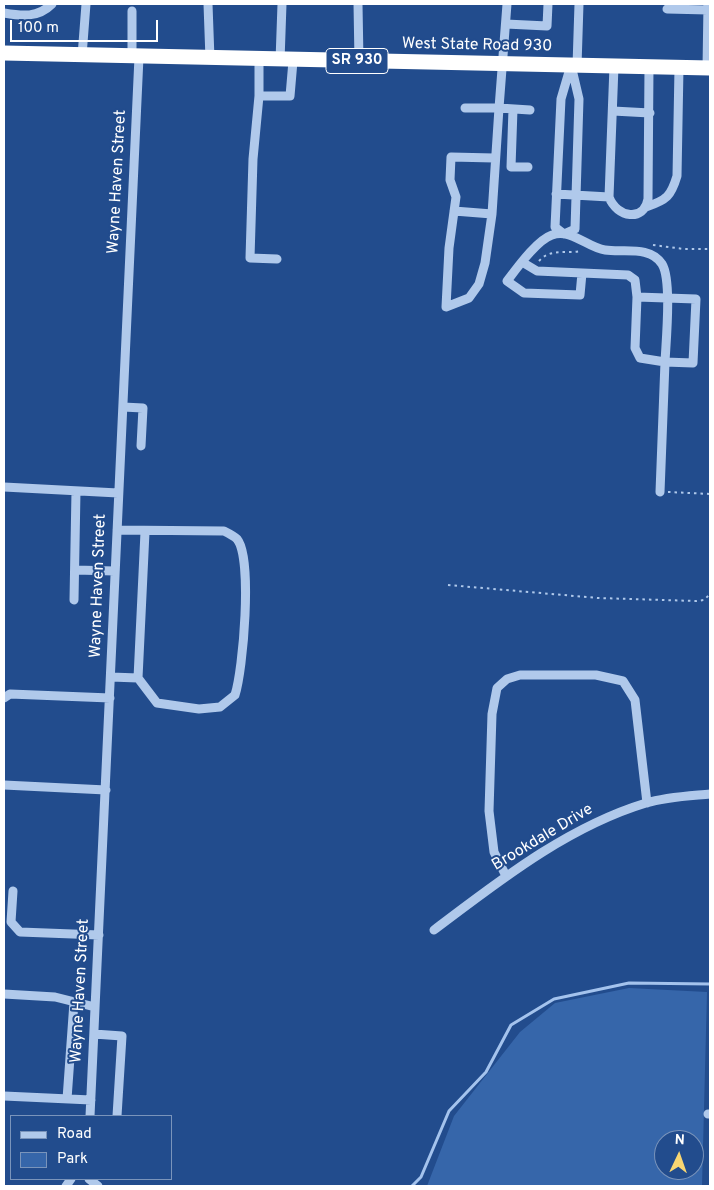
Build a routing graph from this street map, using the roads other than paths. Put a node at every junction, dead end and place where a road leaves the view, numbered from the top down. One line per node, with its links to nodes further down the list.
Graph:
1 (52, 4): 12 (street)
2 (86, 4): 15 (street)
3 (208, 4): 17 (street)
4 (282, 4): 19 (street)
5 (358, 4): 20 (street)
6 (507, 4): 13 (street)
7 (548, 4): 13 (street)
8 (579, 4): 22 (street)
9 (708, 7): 10 (street); 26 (street)
10 (668, 9)
11 (132, 11): 16 (street, Wayne Haven Street)
12 (4, 13)
13 (506, 24): 21 (street)
14 (4, 53): 15 (highway, West State Road 930 / SR 930)
15 (82, 56): 16 (highway, West State Road 930 / SR 930)
16 (135, 57): 17 (highway, West State Road 930 / SR 930); 49 (street, Wayne Haven Street)
17 (210, 59): 18 (highway, West State Road 930 / SR 930)
18 (259, 60): 19 (highway, West State Road 930 / SR 930); 27 (street)
19 (286, 61): 20 (highway, West State Road 930 / SR 930); 27 (street)
20 (359, 61): 21 (highway, West State Road 930 / SR 930)
21 (502, 64): 22 (highway, West State Road 930 / SR 930); 29 (street)
22 (574, 66): 23 (highway, West State Road 930 / SR 930); 36 (street); 37 (street)
23 (614, 66): 24 (highway, West State Road 930 / SR 930); 32 (street)
24 (649, 67): 25 (highway, West State Road 930 / SR 930); 33 (street)
25 (679, 68): 26 (highway, West State Road 930 / SR 930); 39 (street)
26 (708, 68)
27 (260, 96): 43 (street)
28 (465, 108): 29 (street)
29 (499, 108): 30 (street); 34 (street)
30 (513, 109): 31 (street); 35 (street)
31 (530, 110)
32 (612, 111): 33 (street); 38 (street)
33 (650, 113): 39 (street)
34 (494, 158): 40 (street); 41 (street)
35 (528, 167)
36 (556, 194): 37 (street); 42 (street)
37 (576, 195): 38 (street); 42 (street)
38 (609, 197): 39 (street)
39 (646, 207)
40 (454, 211): 41 (street); 41 (street)
41 (492, 214)
42 (564, 234): 44 (street); 47 (street)
43 (277, 259)
44 (522, 262): 45 (street); 45 (street)
45 (582, 273): 46 (street)
46 (637, 297): 47 (street); 48 (street)
47 (667, 298): 48 (street); 48 (street)
48 (665, 362): 53 (street)
49 (123, 407): 50 (street); 54 (street, Wayne Haven Street)
50 (141, 446)
51 (4, 487): 52 (street)
52 (76, 490): 54 (street); 57 (street)
53 (660, 492)
54 (118, 493): 55 (street, Wayne Haven Street)
55 (117, 530): 56 (street); 58 (street, Wayne Haven Street)
56 (145, 532): 61 (street); 61 (street)
57 (75, 570): 58 (street); 59 (street)
58 (115, 571): 60 (street, Wayne Haven Street)
59 (74, 600)
60 (111, 677): 61 (street); 63 (street, Wayne Haven Street)
61 (138, 678)
62 (4, 698): 63 (street)
63 (110, 698): 65 (street, Wayne Haven Street)
64 (4, 785): 65 (street)
65 (106, 790): 71 (street, Wayne Haven Street)
66 (710, 794): 67 (street, Brookdale Drive)
67 (647, 803): 68 (street, Brookdale Drive); 68 (street)
68 (506, 876): 70 (street, Brookdale Drive)
69 (13, 891): 71 (street)
70 (434, 930)
71 (99, 935): 74 (street, Wayne Haven Street)
72 (4, 994): 73 (street)
73 (74, 1002): 74 (street); 77 (street)
74 (95, 1007): 75 (street, Wayne Haven Street)
75 (94, 1034): 78 (street, Wayne Haven Street); 80 (street)
76 (4, 1096): 77 (street)
77 (67, 1099): 78 (street)
78 (91, 1100): 79 (street, Wayne Haven Street)
79 (90, 1115)
80 (117, 1115)

